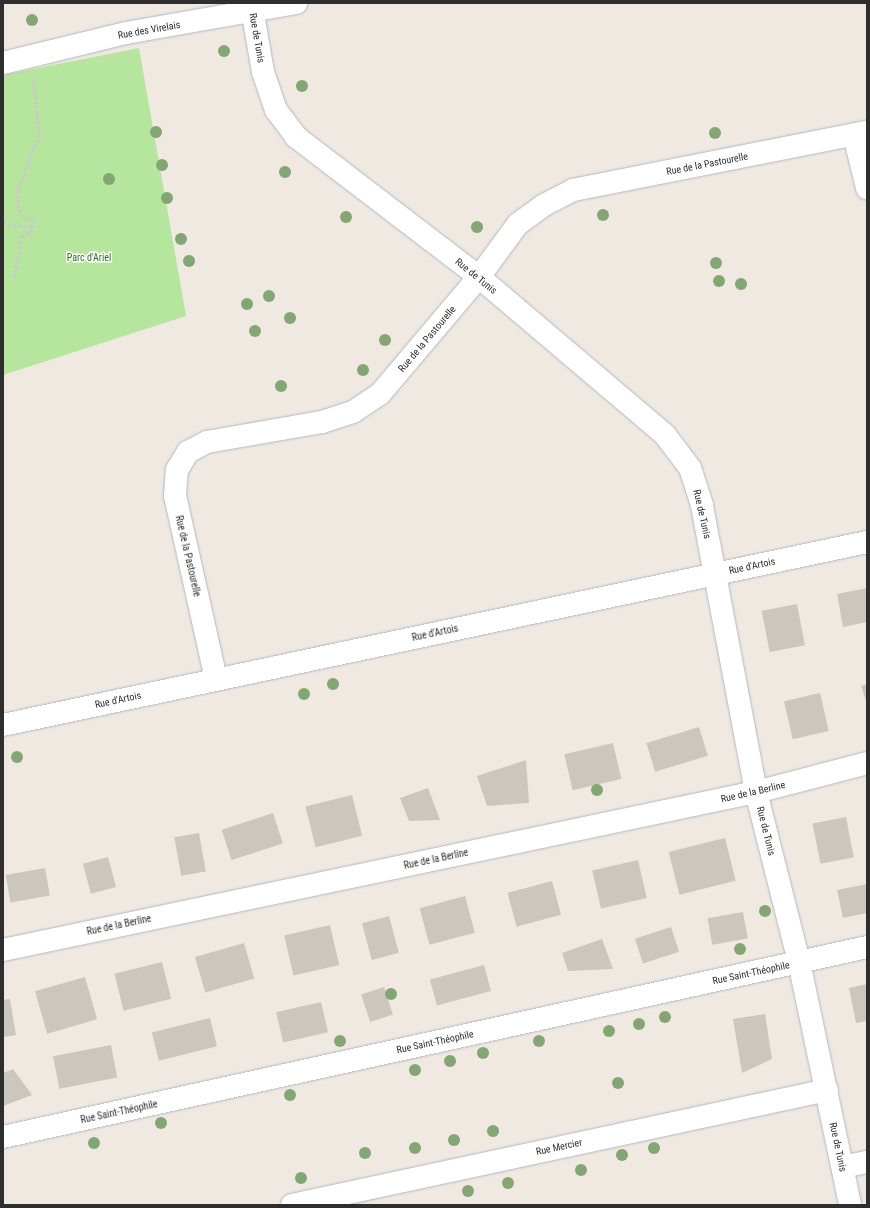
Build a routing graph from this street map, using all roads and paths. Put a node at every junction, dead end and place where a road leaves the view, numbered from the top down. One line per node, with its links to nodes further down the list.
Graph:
1 (296, 3): 2 (street, Rue des Virelais)
2 (252, 8): 3 (street, Rue des Virelais); 9 (street, Rue de Tunis)
3 (30, 58): 4 (street, Rue des Virelais); 8 (path)
4 (3, 63)
5 (860, 134): 6 (street); 9 (street, Rue de la Pastourelle)
6 (867, 188)
7 (3, 223): 8 (path)
8 (31, 227): 10 (path)
9 (479, 277): 12 (street, Rue de Tunis); 13 (street, Rue de la Pastourelle)
10 (14, 278)
11 (867, 542): 12 (street, Rue d'Artois)
12 (713, 574): 13 (street, Rue d'Artois); 16 (street, Rue de Tunis)
13 (216, 680): 14 (street, Rue d'Artois)
14 (3, 724)
15 (867, 763): 16 (street, Rue de la Berline)
16 (756, 792): 18 (street, Rue de la Berline); 19 (street, Rue de Tunis)
17 (867, 947): 19 (street, Rue Saint-Théophile)
18 (3, 950)
19 (799, 962): 20 (street, Rue de Tunis); 21 (street, Rue Saint-Théophile)
20 (827, 1090): 23 (street, Rue de Tunis); 24 (street, Rue Mercier)
21 (3, 1138)
22 (867, 1162): 23 (street)
23 (842, 1167): 25 (street, Rue de Tunis)
24 (292, 1205)
25 (850, 1205)

